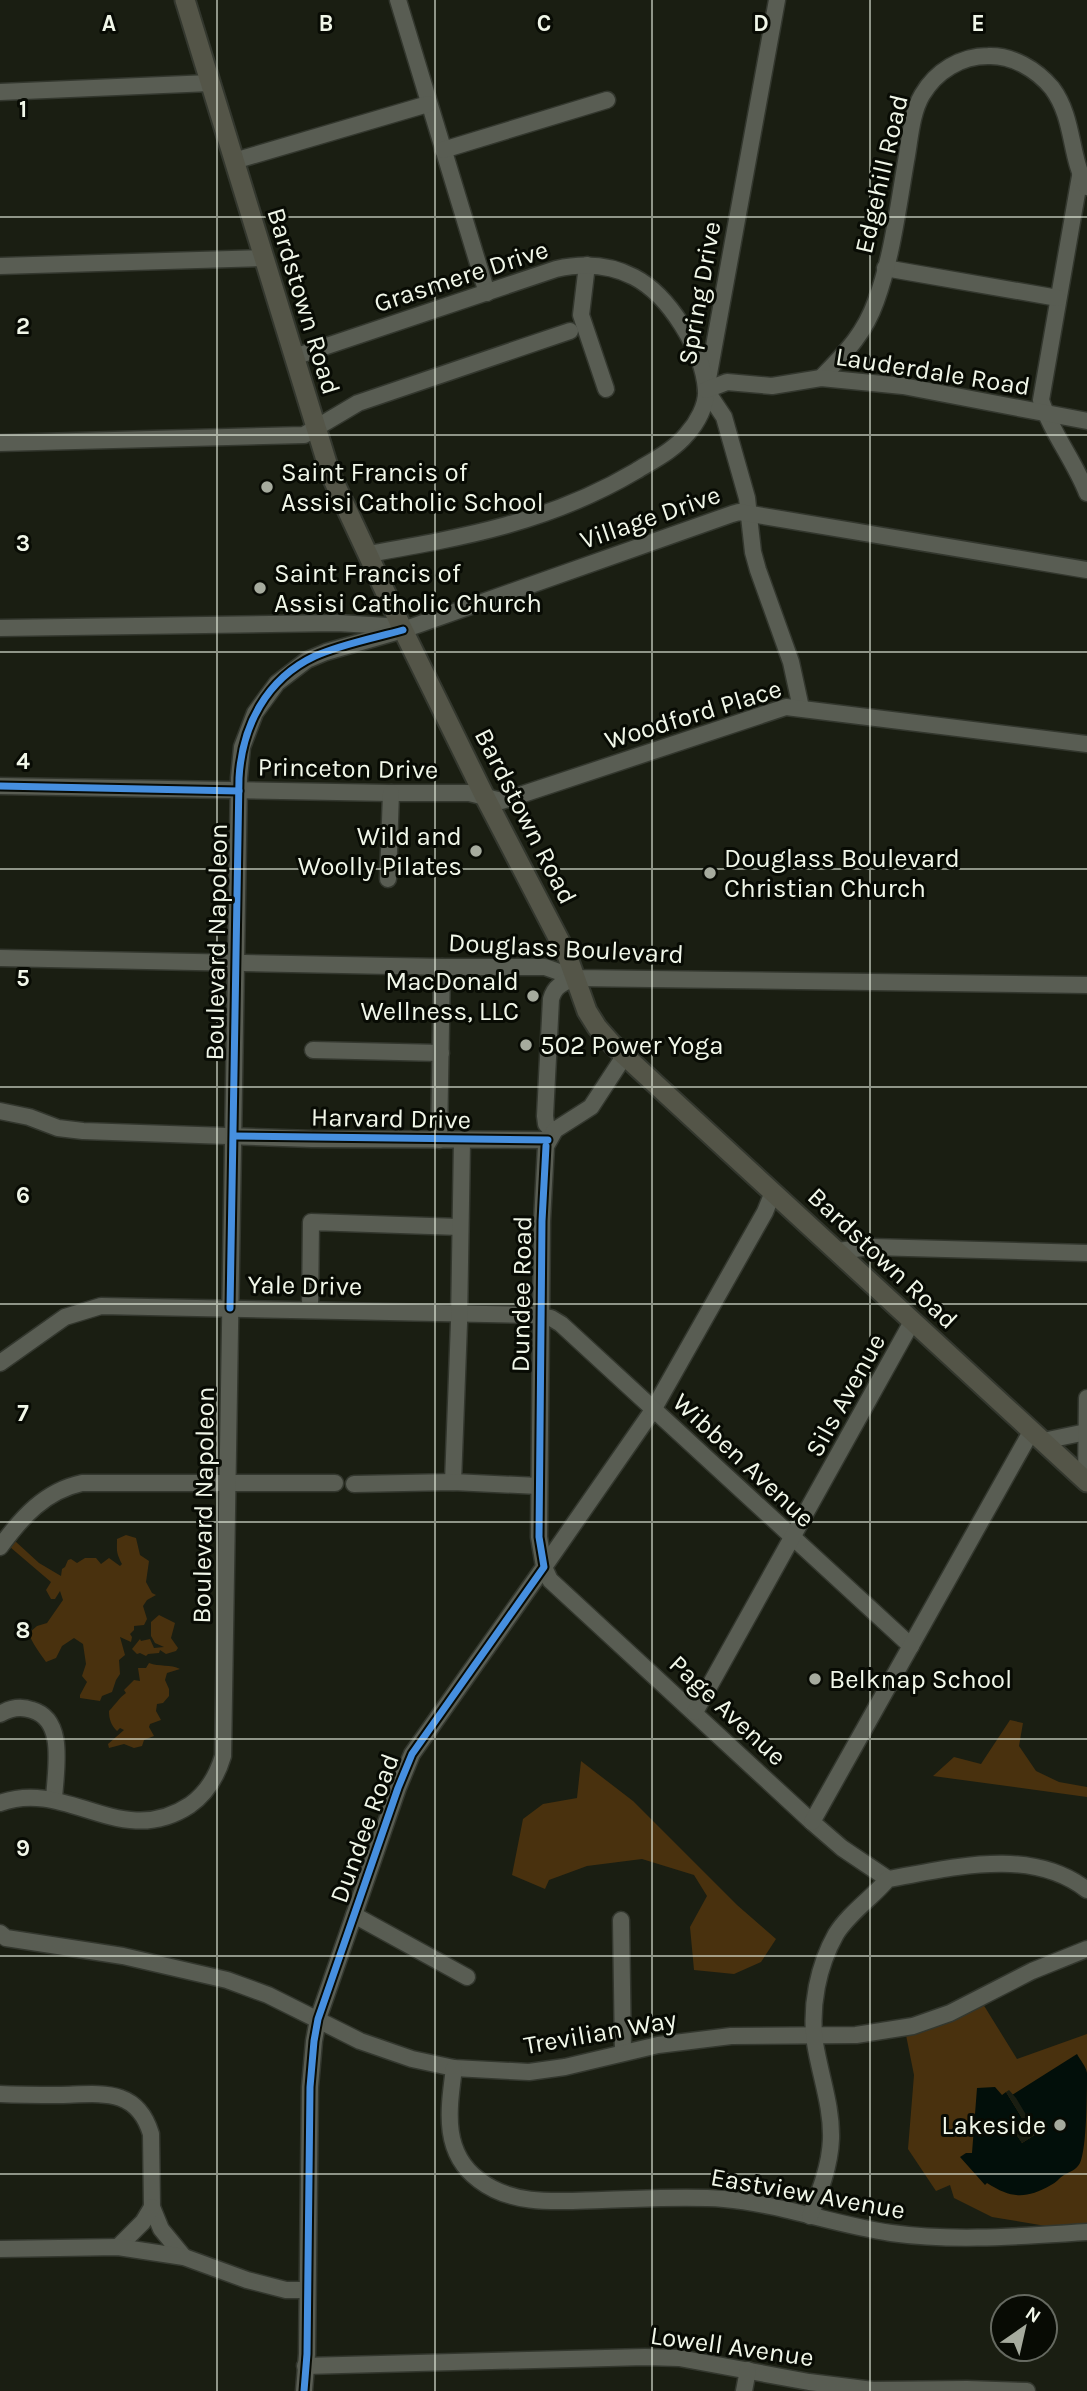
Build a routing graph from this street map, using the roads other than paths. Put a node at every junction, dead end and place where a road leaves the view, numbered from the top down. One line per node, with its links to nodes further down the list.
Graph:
1 (185, 0): 4 (main road, Bardstown Road)
2 (398, 0): 7 (street)
3 (777, 0): 21 (street, Spring Drive)
4 (210, 83): 5 (street); 9 (main road, Bardstown Road)
5 (0, 92)
6 (607, 100): 8 (street)
7 (428, 104): 8 (street); 9 (street)
8 (443, 150): 15 (street)
9 (234, 160): 11 (main road, Bardstown Road)
10 (1084, 182): 14 (street, Edgehill Road); 16 (street)
11 (262, 258): 13 (street); 18 (main road, Bardstown Road)
12 (587, 265): 15 (street, Grasmere Drive); 20 (street); 21 (street, Grasmere Drive)
13 (0, 266)
14 (885, 268): 16 (street); 19 (street, Edgehill Road)
15 (487, 293): 18 (street, Grasmere Drive)
16 (1058, 298): 22 (street)
17 (570, 331): 24 (street)
18 (293, 357): 24 (main road, Bardstown Road)
19 (821, 378): 21 (street, Lauderdale Road); 22 (street, Lauderdale Road)
20 (606, 389)
21 (706, 390): 27 (street, Spring Drive); 28 (street)
22 (1045, 414): 23 (street, Lauderdale Road); 26 (street)
23 (1087, 421)
24 (315, 429): 25 (street); 28 (main road, Bardstown Road)
25 (0, 443)
26 (1087, 493)
27 (751, 515): 29 (street, Village Drive); 31 (street, Village Drive); 32 (street, Spring Drive)
28 (368, 554): 31 (main road, Bardstown Road)
29 (1087, 570)
30 (0, 628): 31 (street)
31 (403, 631): 35 (street, Boulevard Napoleon); 37 (main road, Bardstown Road)
32 (801, 708): 33 (street, Woodford Place); 37 (street, Woodford Place)
33 (1087, 744)
34 (0, 786): 35 (street, Princeton Drive)
35 (239, 791): 36 (street, Princeton Drive); 40 (street, Boulevard Napoleon)
36 (391, 793): 37 (street, Princeton Drive); 38 (street)
37 (485, 797): 42 (main road, Bardstown Road)
38 (388, 879)
39 (0, 958): 40 (street, Douglass Boulevard)
40 (236, 962): 41 (street, Douglass Boulevard); 48 (street, Boulevard Napoleon)
41 (442, 967): 42 (street, Douglass Boulevard); 45 (street)
42 (576, 978): 43 (street, Douglass Boulevard); 46 (main road, Bardstown Road); 49 (street, Dundee Road)
43 (1087, 985)
44 (313, 1050): 45 (street)
45 (441, 1053): 50 (street)
46 (625, 1055): 49 (street); 52 (main road, Bardstown Road)
47 (0, 1111): 48 (street, Harvard Drive)
48 (234, 1136): 50 (street, Harvard Drive); 56 (street, Boulevard Napoleon)
49 (549, 1139): 51 (street, Harvard Drive); 59 (street, Dundee Road)
50 (439, 1140): 51 (street, Harvard Drive)
51 (462, 1141): 53 (street)
52 (773, 1192): 54 (main road, Bardstown Road); 63 (street)
53 (460, 1227): 57 (street); 58 (street)
54 (837, 1251): 55 (street); 60 (main road, Bardstown Road)
55 (1087, 1253)
56 (230, 1308): 57 (street, Yale Drive); 61 (street, Yale Drive); 70 (street, Boulevard Napoleon)
57 (310, 1310): 58 (street, Yale Drive)
58 (459, 1314): 59 (street, Yale Drive); 67 (street)
59 (541, 1316): 63 (street, Wibben Avenue); 72 (street, Dundee Road)
60 (913, 1320): 65 (main road, Bardstown Road); 73 (street, Sils Avenue)
61 (0, 1363)
62 (1087, 1398): 64 (street)
63 (653, 1410): 73 (street, Wibben Avenue); 75 (street)
64 (1086, 1432): 65 (street); 66 (street)
65 (1037, 1436): 68 (main road, Bardstown Road); 76 (street)
66 (1087, 1440): 68 (street)
67 (453, 1482): 71 (street); 72 (street)
68 (1086, 1482)
69 (335, 1483): 70 (street)
70 (228, 1484): 74 (street); 79 (street, Boulevard Napoleon)
71 (354, 1484)
72 (539, 1486): 75 (street, Dundee Road)
73 (792, 1538): 76 (street, Wibben Avenue); 77 (street, Sils Avenue)
74 (0, 1548)
75 (544, 1567): 77 (street, Page Avenue); 84 (street, Dundee Road)
76 (911, 1646): 81 (street)
77 (695, 1712): 81 (street, Page Avenue)
78 (0, 1714): 79 (street)
79 (54, 1800): 80 (street, Boulevard Napoleon)
80 (0, 1803)
81 (812, 1822): 82 (street, Page Avenue)
82 (888, 1879): 83 (street); 90 (street)
83 (1087, 1890)
84 (354, 1915): 88 (street); 89 (street, Dundee Road)
85 (621, 1920): 91 (street)
86 (2, 1936): 89 (street, Trevilian Way)
87 (1087, 1949): 90 (street, Trevilian Way)
88 (467, 1977)
89 (318, 2019): 92 (street, Trevilian Way); 100 (street, Dundee Road)
90 (814, 2035): 91 (street, Trevilian Way); 95 (street)
91 (623, 2052): 92 (street, Trevilian Way)
92 (454, 2068): 95 (street, Eastview Avenue)
93 (0, 2094): 94 (street)
94 (152, 2207): 97 (street); 99 (street)
95 (810, 2216): 96 (street, Eastview Avenue)
96 (1087, 2232)
97 (118, 2246): 98 (street); 99 (street)
98 (0, 2249)
99 (184, 2257): 100 (street)
100 (307, 2290): 101 (street, Dundee Road)
101 (305, 2366): 102 (street, Lowell Avenue); 104 (street, Dundee Road)
102 (748, 2370): 105 (street); 106 (street, Lowell Avenue)
103 (966, 2390): 106 (street, Lowell Avenue); 107 (street, Lowell Avenue)
104 (304, 2391)
105 (744, 2391)
106 (873, 2391)
107 (1027, 2391)

